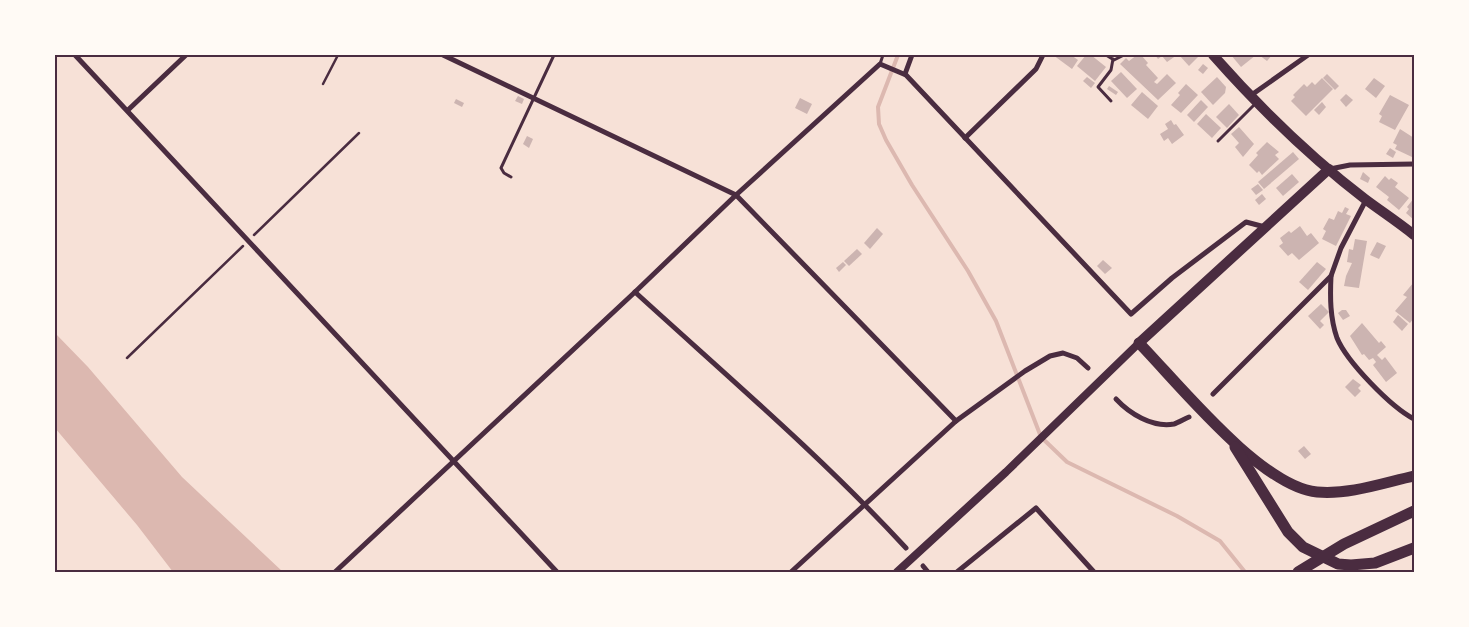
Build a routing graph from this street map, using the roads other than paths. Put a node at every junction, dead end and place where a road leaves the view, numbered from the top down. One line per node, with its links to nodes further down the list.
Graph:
1 (75, 55): 18 (street)
2 (186, 55): 18 (street)
3 (442, 55): 15 (street)
4 (554, 55): 15 (lane)
5 (883, 55): 13 (lane)
6 (912, 55): 14 (street)
7 (1043, 55): 19 (street)
8 (1106, 55): 12 (lane)
9 (1124, 55): 12 (lane)
10 (1213, 55): 16 (highway)
11 (1308, 55): 16 (street)
12 (1113, 59): 17 (lane)
13 (882, 64): 14 (street); 24 (street)
14 (904, 74): 19 (street)
15 (535, 98): 23 (lane); 24 (street)
16 (1253, 100): 20 (lane); 22 (highway)
17 (1111, 101)
18 (128, 110): 38 (street)
19 (965, 138): 26 (street)
20 (1218, 142)
21 (1414, 164): 22 (street)
22 (1329, 169): 25 (highway); 26 (highway)
23 (512, 177)
24 (736, 195): 29 (street); 36 (street)
25 (1366, 200): 27 (highway); 28 (street)
26 (1265, 227): 30 (highway)
27 (1414, 235)
28 (1331, 276): 32 (street); 35 (street)
29 (635, 292): 38 (street); 40 (street)
30 (1139, 343): 37 (highway); 48 (street)
31 (1088, 368): 36 (street)
32 (1213, 394)
33 (1116, 398): 34 (street)
34 (1188, 417)
35 (1414, 419)
36 (956, 421): 40 (street)
37 (1233, 443): 39 (highway); 43 (highway)
38 (454, 461): 45 (street); 46 (street)
39 (1414, 476)
40 (865, 504): 42 (street); 47 (street)
41 (1414, 511): 52 (highway)
42 (906, 548)
43 (1414, 548)
44 (923, 566): 49 (street)
45 (334, 572)
46 (557, 572)
47 (791, 572)
48 (898, 572)
49 (928, 572)
50 (957, 572): 51 (street)
51 (1094, 572)
52 (1298, 572)

